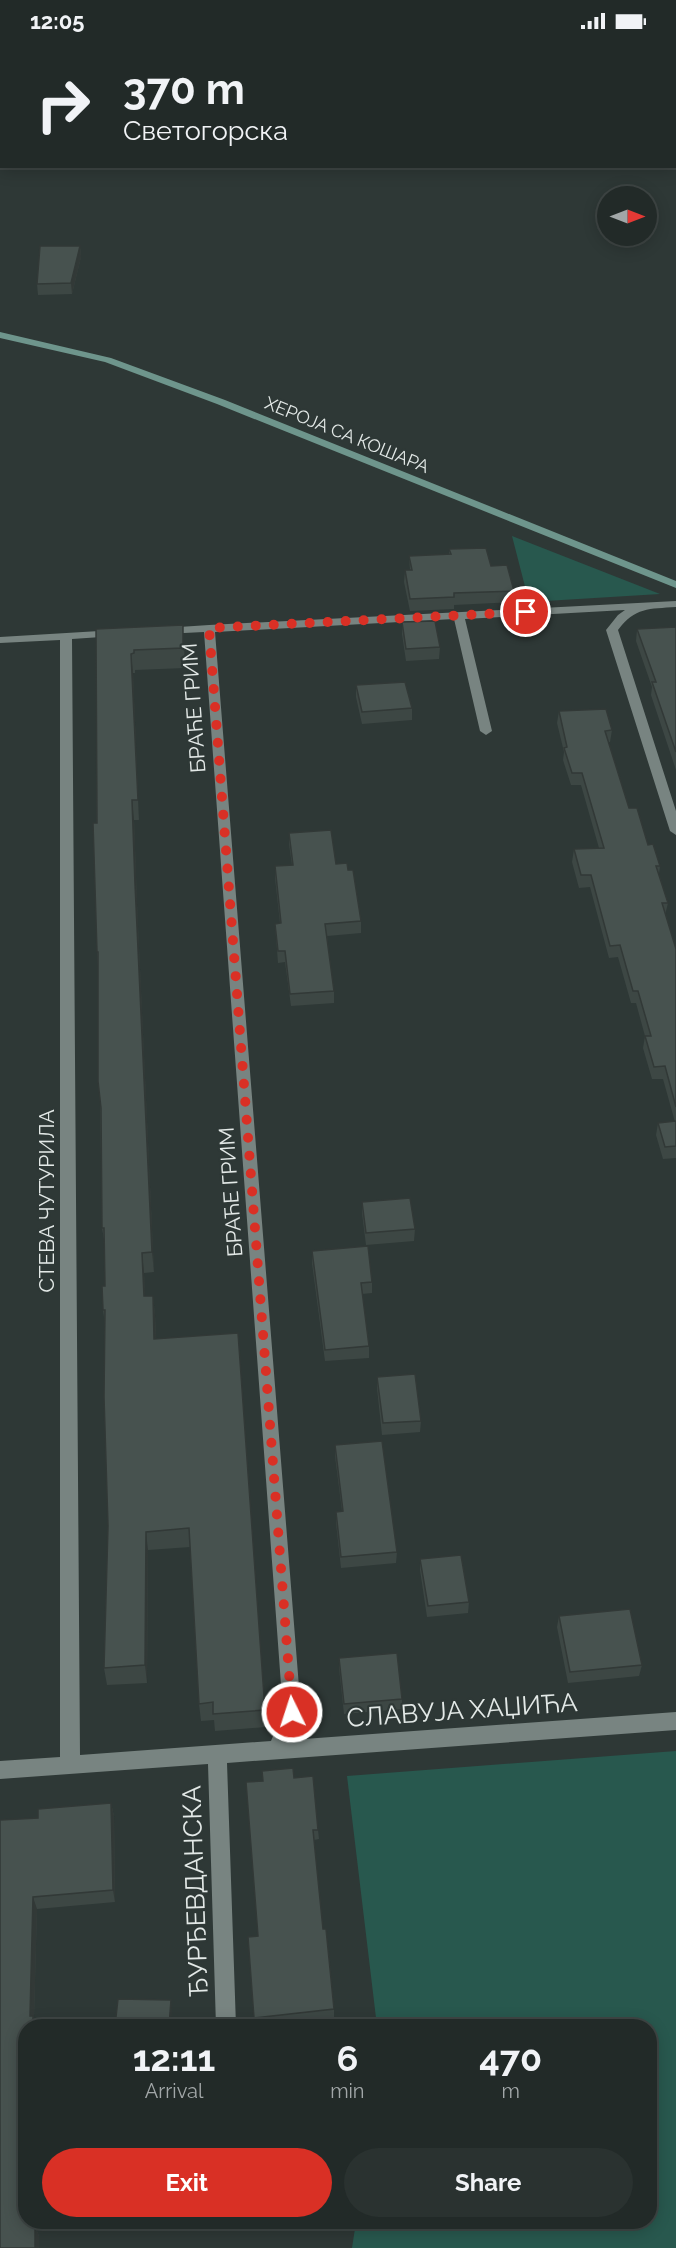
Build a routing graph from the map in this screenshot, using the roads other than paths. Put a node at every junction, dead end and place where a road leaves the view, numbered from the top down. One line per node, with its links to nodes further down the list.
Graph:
1 (0, 335): 2 (street, ХЕРОЈА СА КОШАРА)
2 (676, 585)
3 (676, 604): 4 (street)
4 (638, 607): 5 (street); 12 (street)
5 (459, 616): 6 (street); 11 (street)
6 (209, 628): 7 (street); 14 (street, БРАЋЕ ГРИМ)
7 (149, 632)
8 (126, 633): 9 (street)
9 (66, 636): 10 (street); 16 (street, СТЕВА ЧУТУРИЛА)
10 (0, 640)
11 (486, 731)
12 (676, 831)
13 (676, 1721): 14 (street, СЛАВУЈА ХАЏИЋА)
14 (277, 1750): 15 (street, СЛАВУЈА ХАЏИЋА)
15 (217, 1754): 16 (street, СЛАВУЈА ХАЏИЋА); 18 (street, ЂУРЂЕВДАНСКА)
16 (70, 1765): 17 (street, СЛАВУЈА ХАЏИЋА)
17 (0, 1770)
18 (226, 2019)

